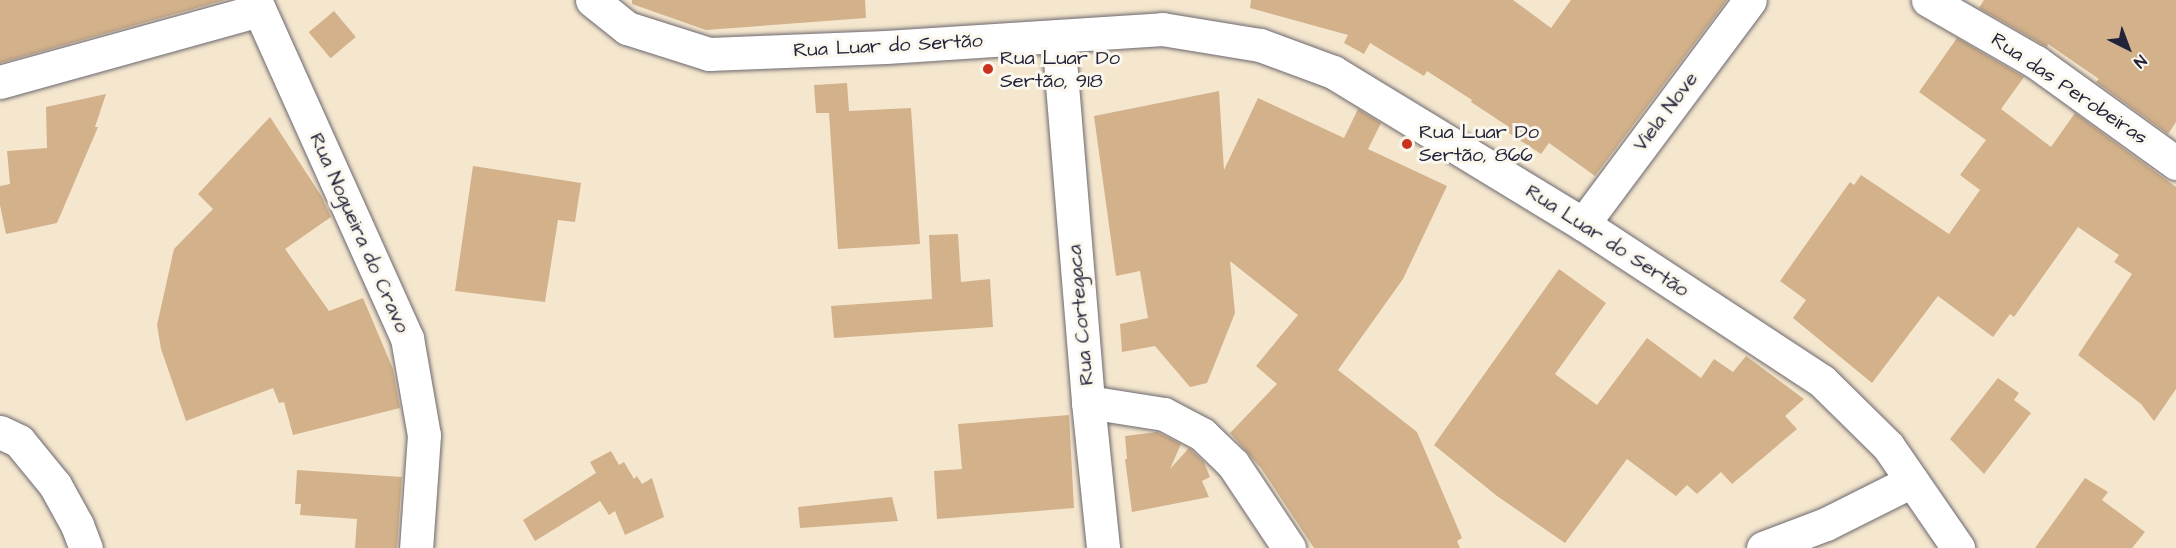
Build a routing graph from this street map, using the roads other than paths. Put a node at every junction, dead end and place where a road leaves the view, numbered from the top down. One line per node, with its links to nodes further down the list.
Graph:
1 (592, 0): 5 (street, Rua Luar do Sertão)
2 (1750, 0): 8 (street, Viela Nove)
3 (1928, 0): 7 (street, Rua das Perobeiras)
4 (257, 5): 6 (street); 13 (street, Rua Nogueira do Cravo)
5 (1058, 36): 8 (street, Rua Luar do Sertão); 9 (street, Rua Cortegaca)
6 (0, 82)
7 (2176, 163)
8 (1583, 224): 11 (street, Rua Luar do Sertão)
9 (1088, 402): 14 (street); 15 (street, Rua Cortegaca)
10 (0, 432): 12 (street)
11 (1912, 481): 16 (street); 17 (street, Rua Luar do Sertão)
12 (86, 548)
13 (416, 548)
14 (1103, 548)
15 (1289, 548)
16 (1763, 548)
17 (1958, 548)

